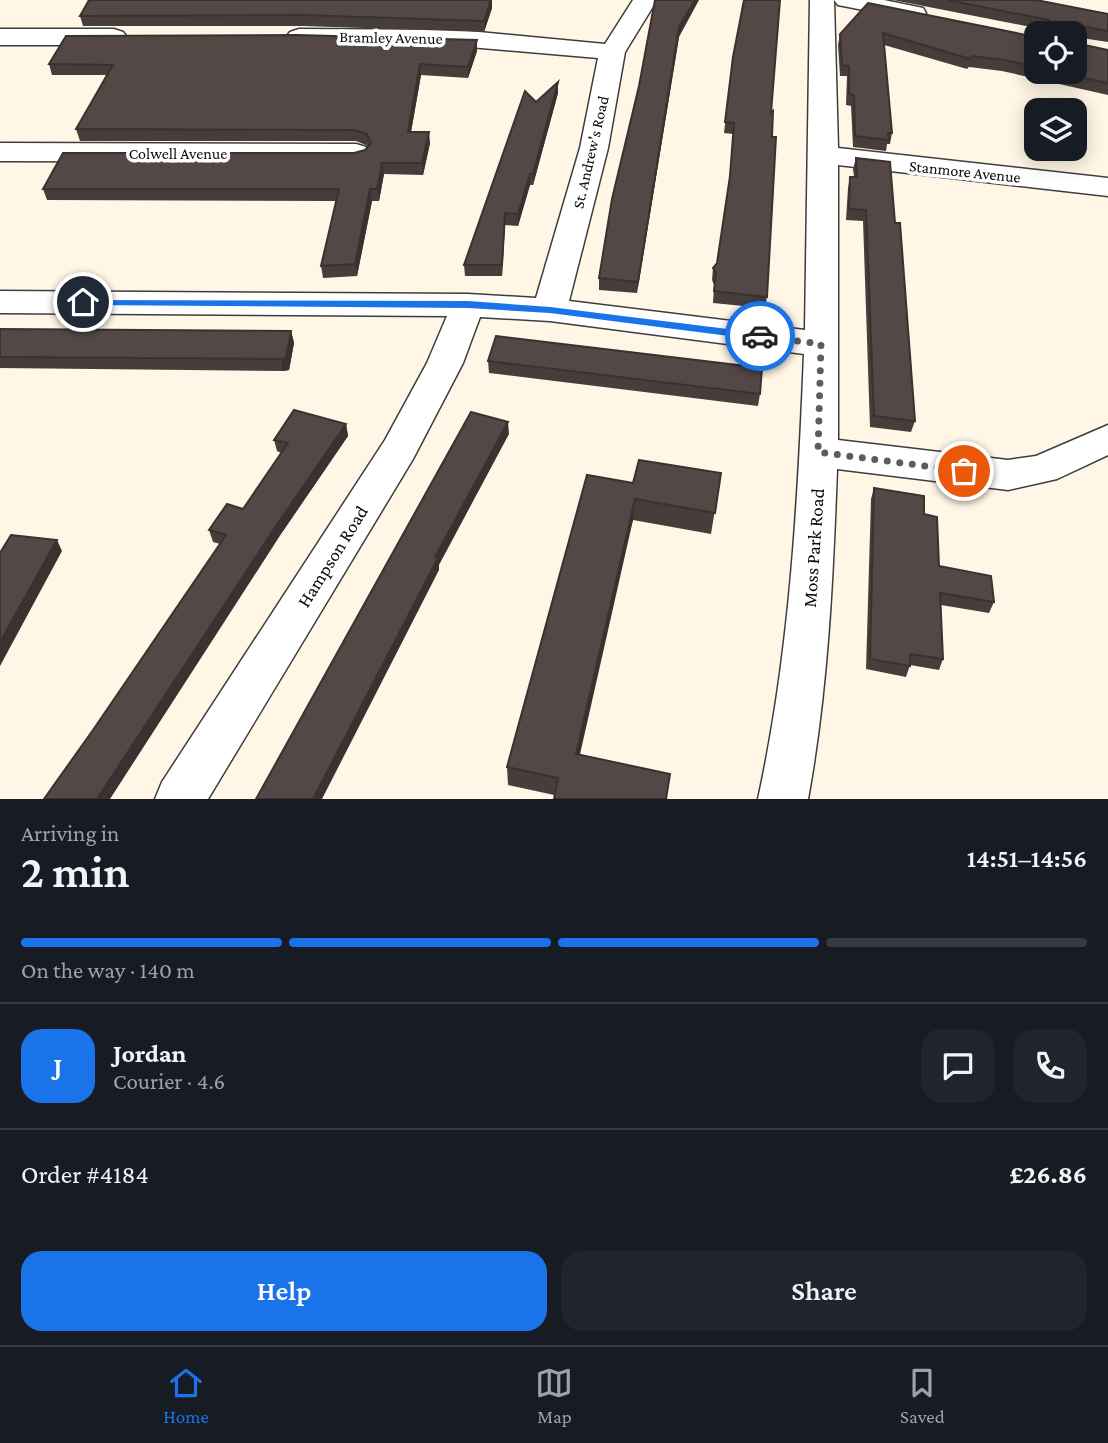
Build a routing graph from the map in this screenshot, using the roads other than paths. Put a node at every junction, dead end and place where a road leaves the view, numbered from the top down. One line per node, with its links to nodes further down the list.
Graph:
1 (645, 0): 8 (street, St. Andrew's Road)
2 (822, 0): 11 (street, Moss Park Road)
3 (846, 0): 4 (street)
4 (933, 17)
5 (0, 37): 6 (street)
6 (136, 37)
7 (272, 37): 8 (street, Bramley Avenue)
8 (612, 52): 15 (street, St. Andrew's Road)
9 (0, 152): 10 (street, Colwell Avenue)
10 (356, 153)
11 (823, 155): 12 (street, Stanmore Avenue); 16 (street, Moss Park Road)
12 (1108, 187)
13 (0, 302): 14 (street)
14 (468, 305): 15 (street); 19 (street, Hampson Road)
15 (550, 310): 16 (street)
16 (821, 344): 18 (street, Moss Park Road)
17 (1108, 439): 18 (street)
18 (818, 452): 20 (street, Moss Park Road)
19 (180, 799)
20 (783, 799)

